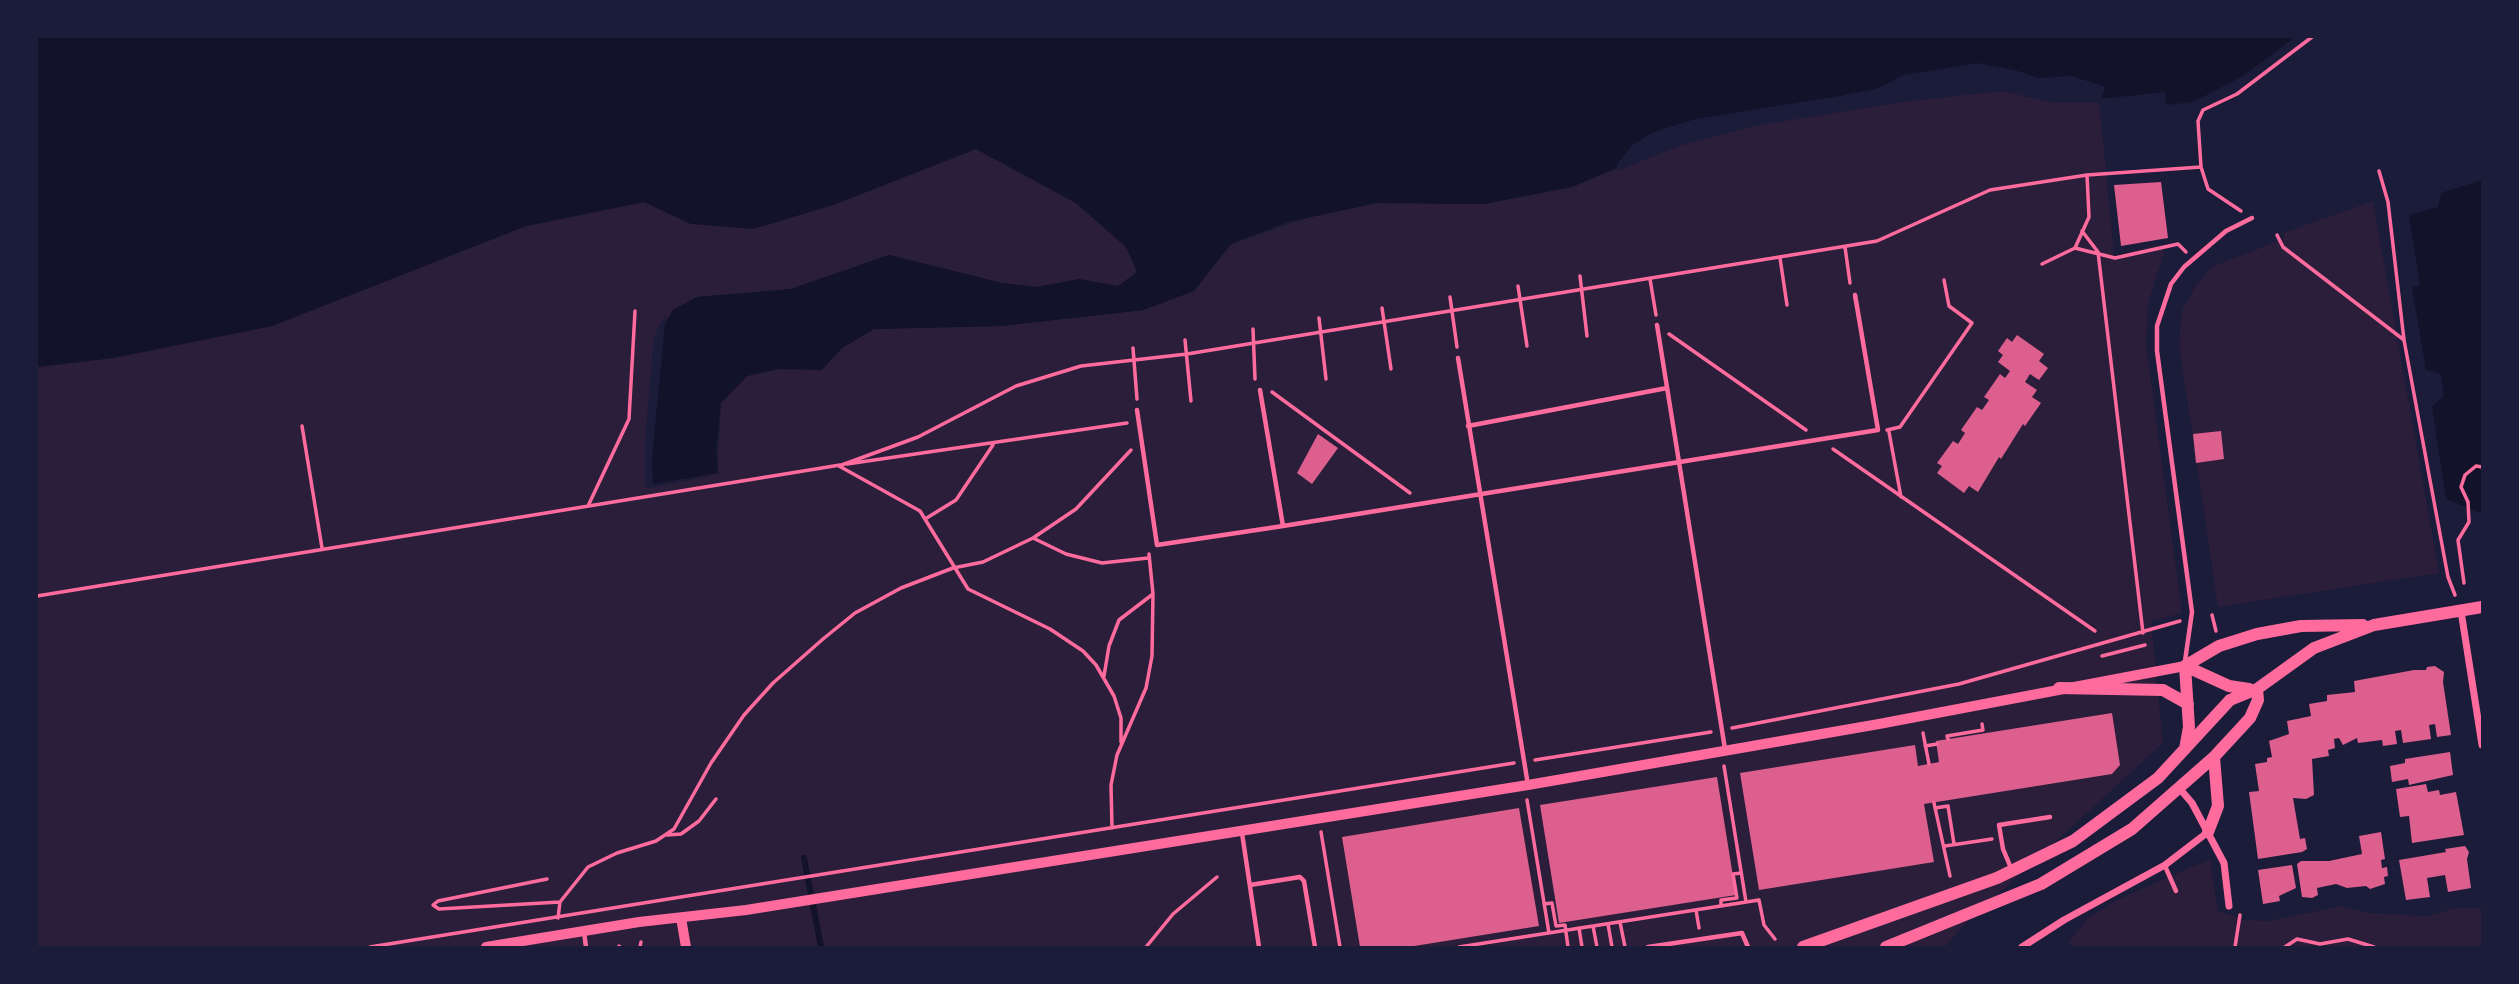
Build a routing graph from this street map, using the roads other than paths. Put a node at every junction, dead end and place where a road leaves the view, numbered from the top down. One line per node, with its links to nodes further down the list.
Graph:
1 (2252, 218): 15 (lane)
2 (1855, 295): 9 (lane)
3 (1657, 326): 5 (lane)
4 (1458, 358): 8 (lane)
5 (1667, 388): 8 (lane); 9 (lane)
6 (1260, 390): 11 (lane)
7 (1137, 410): 11 (lane)
8 (1468, 426): 10 (lane)
9 (1677, 461): 10 (lane); 20 (lane)
10 (1479, 493): 11 (lane); 23 (lane)
11 (1283, 526)
12 (2482, 607): 13 (main road)
13 (2461, 611): 14 (main road); 19 (street)
14 (2374, 625): 15 (main road); 17 (main road)
15 (2185, 666): 16 (street); 17 (main road); 18 (main road)
16 (2059, 688): 18 (main road); 20 (street)
17 (2257, 689): 21 (main road); 22 (main road)
18 (2188, 704): 21 (main road)
19 (2482, 745)
20 (1725, 750): 23 (street)
21 (2185, 751): 29 (main road)
22 (2214, 757): 24 (main road); 27 (main road)
23 (1528, 785): 26 (street)
24 (2180, 789): 27 (street); 43 (main road)
25 (2050, 817): 29 (lane)
26 (1241, 832): 30 (lane); 33 (street)
27 (2208, 832): 28 (street); 32 (street)
28 (2165, 865): 31 (lane); 44 (street)
29 (2012, 872): 42 (main road)
30 (1250, 885): 38 (lane); 39 (lane)
31 (2176, 891)
32 (2229, 906)
33 (681, 918): 34 (street); 37 (street)
34 (584, 931): 35 (street); 36 (lane)
35 (486, 947)
36 (586, 947)
37 (686, 947)
38 (1259, 947)
39 (1315, 947)
40 (1648, 947): 41 (lane)
41 (1748, 947)
42 (1803, 947)
43 (1886, 947)
44 (2022, 947)

